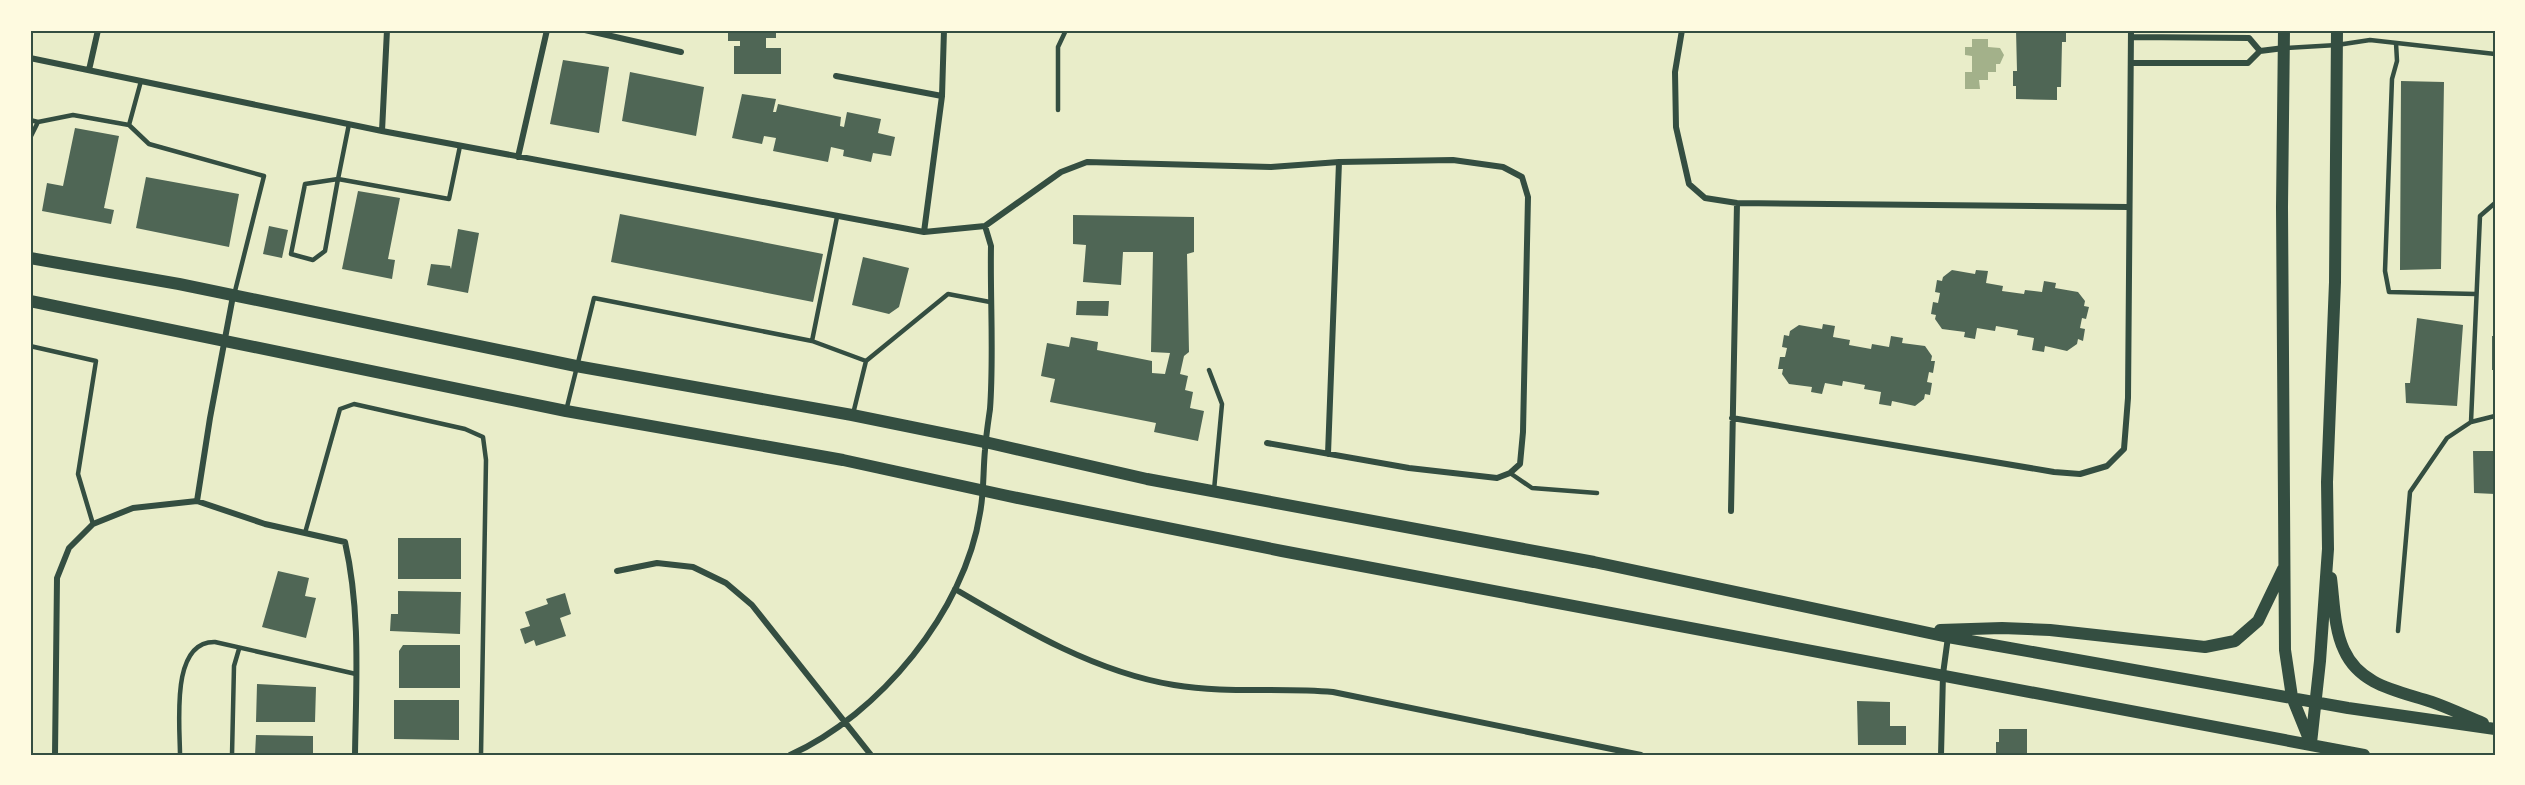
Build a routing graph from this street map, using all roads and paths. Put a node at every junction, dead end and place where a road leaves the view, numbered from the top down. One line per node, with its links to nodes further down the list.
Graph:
1 (98, 30): 19 (street)
2 (387, 30): 28 (street)
3 (547, 30): 31 (street)
4 (585, 30): 15 (street)
5 (944, 30): 22 (street)
6 (1066, 30): 23 (lane)
7 (1682, 30): 34 (street)
8 (2284, 30): 13 (main road)
9 (2337, 30): 12 (main road)
10 (2132, 34): 14 (street); 18 (street)
11 (2396, 43): 12 (lane); 16 (lane); 41 (lane)
12 (2337, 45): 13 (lane); 67 (main road)
13 (2284, 48): 14 (street); 68 (main road)
14 (2260, 51): 18 (street)
15 (681, 52)
16 (2495, 54)
17 (30, 58): 19 (street)
18 (2132, 63): 36 (street)
19 (89, 70): 21 (street)
20 (836, 76): 22 (street)
21 (141, 81): 26 (street); 27 (lane)
22 (942, 96): 39 (street)
23 (1058, 110)
24 (30, 120): 25 (lane)
25 (38, 122): 27 (lane); 29 (lane)
26 (349, 124): 28 (street); 33 (lane)
27 (129, 125): 42 (lane)
28 (382, 131): 30 (street)
29 (30, 138)
30 (460, 146): 31 (street); 33 (lane)
31 (518, 157): 37 (street)
32 (1339, 162): 38 (street); 58 (street); 59 (street)
33 (338, 178): 33 (lane)
34 (1737, 203): 36 (street); 54 (street)
35 (2495, 203): 41 (lane)
36 (2128, 207): 54 (street)
37 (837, 217): 39 (street); 46 (lane)
38 (985, 226): 39 (street); 44 (street)
39 (924, 232)
40 (30, 258): 42 (main road)
41 (2476, 294): 55 (lane)
42 (233, 296): 45 (street); 49 (main road)
43 (30, 301): 45 (main road)
44 (990, 302): 48 (lane); 56 (street)
45 (224, 341): 51 (main road); 63 (street)
46 (812, 341): 48 (lane); 49 (lane)
47 (30, 346): 65 (lane)
48 (866, 361): 52 (lane)
49 (576, 366): 51 (lane); 52 (main road)
50 (1209, 370): 61 (lane)
51 (566, 411): 60 (main road)
52 (852, 415): 56 (main road)
53 (2495, 416): 55 (lane)
54 (1732, 418): 64 (street)
55 (2471, 422): 72 (lane)
56 (986, 442): 60 (street); 61 (main road)
57 (1267, 443): 58 (street)
58 (1328, 454): 59 (street)
59 (1510, 473): 62 (lane)
60 (982, 490): 70 (street); 76 (main road)
61 (1214, 491): 71 (main road)
62 (1597, 492)
63 (197, 501): 65 (street); 66 (street)
64 (1731, 511)
65 (93, 524): 82 (street)
66 (305, 533): 75 (street); 86 (lane)
67 (2328, 549): 78 (main road); 80 (main road)
68 (2285, 565): 71 (main road); 77 (main road)
69 (617, 571): 79 (street)
70 (955, 589): 79 (street); 89 (street)
71 (1925, 630): 73 (main road)
72 (2398, 631)
73 (1948, 637): 76 (street); 77 (main road)
74 (240, 649): 75 (lane); 83 (lane); 84 (lane)
75 (356, 674): 85 (street)
76 (1943, 674): 81 (main road); 90 (street)
77 (2292, 697): 78 (main road); 81 (main road)
78 (2316, 701): 80 (main road); 81 (main road)
79 (844, 722): 87 (street); 88 (street)
80 (2495, 729)
81 (2311, 749): 91 (main road)
82 (56, 755)
83 (180, 755)
84 (232, 755)
85 (355, 755)
86 (481, 755)
87 (790, 755)
88 (871, 755)
89 (1641, 755)
90 (1941, 755)
91 (2364, 755)

